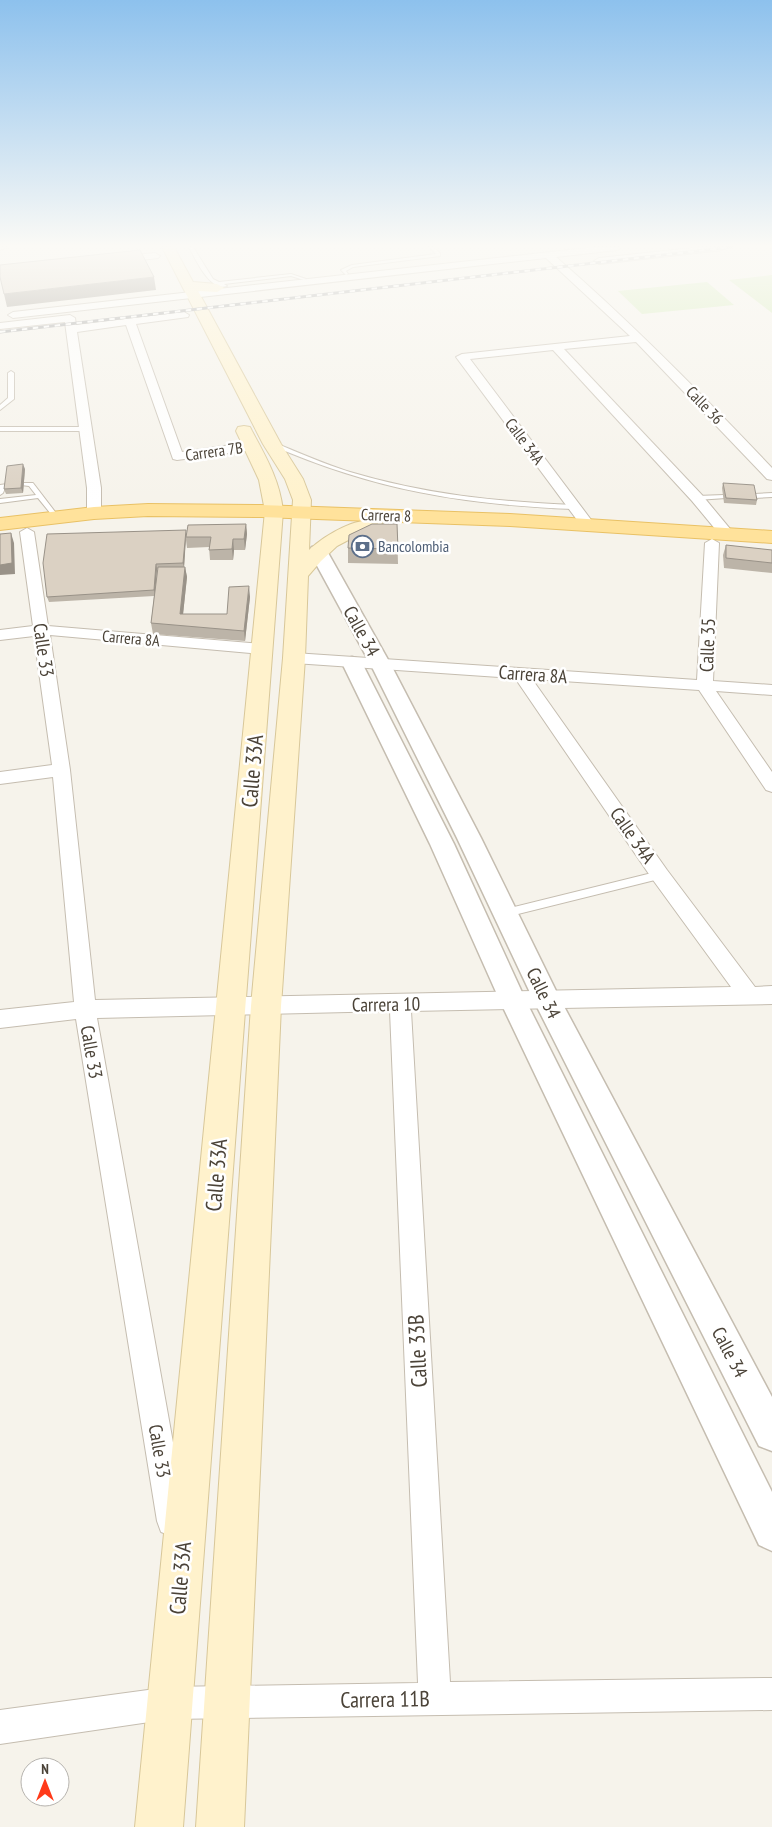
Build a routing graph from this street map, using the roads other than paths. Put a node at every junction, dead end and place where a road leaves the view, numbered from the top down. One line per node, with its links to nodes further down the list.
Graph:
1 (72, 332): 13 (street)
2 (134, 332): 15 (street, Carrera 7B)
3 (214, 332): 8 (main road)
4 (633, 332): 5 (street, Calle 36)
5 (639, 338): 6 (street); 16 (street, Calle 36)
6 (556, 347): 24 (street); 26 (street, Calle 34A)
7 (11, 373): 10 (lane)
8 (243, 386): 9 (main road); 14 (main road)
9 (223, 389)
10 (0, 408)
11 (240, 421): 15 (main road)
12 (0, 429): 13 (lane)
13 (86, 429): 27 (street)
14 (272, 444): 26 (lane); 29 (main road)
15 (252, 446): 29 (main road)
16 (772, 476)
17 (23, 484): 21 (lane)
18 (7, 486): 19 (lane)
19 (0, 493)
20 (772, 495): 22 (lane)
21 (40, 496): 25 (lane); 28 (lane)
22 (754, 496)
23 (724, 497): 24 (lane)
24 (697, 498): 36 (street)
25 (0, 501)
26 (575, 507): 32 (street, Calle 34A)
27 (94, 513): 28 (main road, Carrera 8); 29 (main road, Carrera 8)
28 (57, 518): 30 (main road, Carrera 8)
29 (288, 518): 31 (main road, Carrera 8); 32 (main road, Carrera 8); 33 (main road, Carrera 8); 39 (main road, Calle 33A); 40 (main road); 43 (main road, Calle 33A)
30 (0, 524)
31 (374, 525): 36 (main road, Carrera 8); 38 (main road)
32 (588, 525): 36 (main road, Carrera 8)
33 (27, 532): 34 (main road, Carrera 8); 41 (street, Calle 33)
34 (0, 534)
35 (772, 537): 36 (main road, Carrera 8)
36 (719, 538): 37 (main road, Carrera 8); 48 (street, Calle 35)
37 (772, 548)
38 (318, 551): 39 (main road); 46 (street, Calle 34)
39 (298, 576): 40 (main road, Calle 33A)
40 (297, 615): 44 (main road, Calle 33A)
41 (42, 630): 42 (street, Carrera 8A); 43 (street, Carrera 8A); 50 (street, Calle 33)
42 (0, 635)
43 (263, 649): 62 (main road, Calle 33A)
44 (294, 658): 45 (street, Carrera 8A); 62 (main road, Calle 33A)
45 (352, 663): 46 (street, Carrera 8A); 54 (street, Calle 34)
46 (381, 665): 47 (street, Carrera 8A); 53 (street, Calle 34)
47 (520, 673): 48 (street, Carrera 8A); 55 (street, Calle 34A)
48 (705, 687): 49 (street, Carrera 8A); 52 (street, Calle 35)
49 (772, 690)
50 (61, 770): 51 (street); 63 (street, Calle 33)
51 (0, 778)
52 (772, 786)
53 (469, 838): 54 (street); 56 (street, Calle 34)
54 (442, 844): 60 (street, Calle 34)
55 (660, 875): 56 (lane); 57 (street, Calle 34A)
56 (506, 913): 59 (street, Calle 34)
57 (749, 995): 58 (street, Carrera 10); 59 (street, Carrera 10)
58 (772, 995)
59 (547, 1001): 60 (street, Carrera 10); 65 (street, Calle 34)
60 (513, 1002): 61 (street, Carrera 10); 66 (street, Calle 34)
61 (400, 1004): 62 (street, Carrera 10); 69 (street, Calle 33B)
62 (249, 1006): 63 (street, Carrera 10); 67 (main road, Calle 33A); 70 (main road, Calle 33A)
63 (85, 1009): 64 (street, Carrera 10); 67 (street, Calle 33)
64 (0, 1019)
65 (772, 1433)
66 (772, 1532)
67 (181, 1570): 71 (main road, Calle 33A)
68 (772, 1694): 69 (street, Carrera 11B)
69 (435, 1698): 70 (street, Carrera 11B)
70 (229, 1702): 71 (street, Carrera 11B); 74 (main road, Calle 33A)
71 (170, 1703): 72 (street, Carrera 11B); 73 (main road, Calle 33A)
72 (0, 1727)
73 (159, 1827)
74 (220, 1827)

